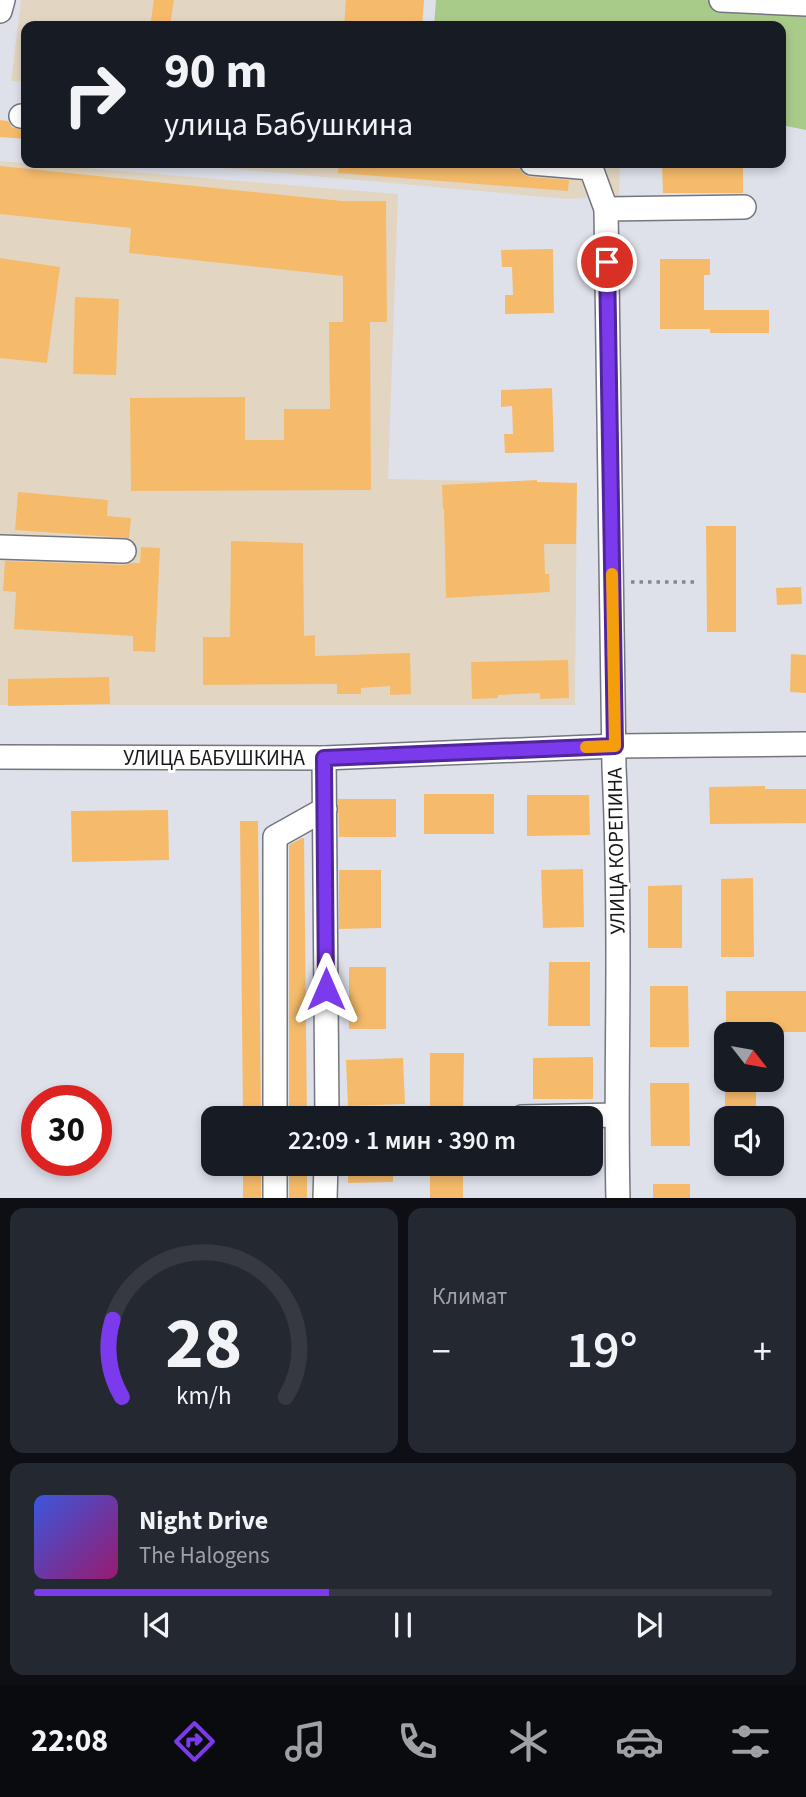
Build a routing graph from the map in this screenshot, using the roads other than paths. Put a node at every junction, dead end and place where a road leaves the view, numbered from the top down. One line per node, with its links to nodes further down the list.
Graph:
1 (3, 0): 4 (street)
2 (721, 0): 3 (street)
3 (806, 4)
4 (0, 11)
5 (591, 168): 7 (street, УЛИЦА КОРЕПИНА)
6 (744, 207): 7 (street)
7 (606, 209): 11 (street, УЛИЦА КОРЕПИНА)
8 (0, 547): 9 (street)
9 (124, 551)
10 (806, 744): 11 (street, УЛИЦА БАБУШКИНА)
11 (615, 746): 13 (street, УЛИЦА БАБУШКИНА); 18 (street, УЛИЦА КОРЕПИНА)
12 (0, 757): 13 (street, УЛИЦА БАБУШКИНА)
13 (324, 758): 14 (street)
14 (325, 809): 15 (street); 16 (street)
15 (275, 1106)
16 (327, 1106)
17 (603, 1115): 18 (street)
18 (616, 1115): 23 (street, УЛИЦА КОРЕПИНА)
19 (275, 1176): 21 (street)
20 (326, 1176): 22 (street)
21 (275, 1198)
22 (325, 1198)
23 (618, 1198)

